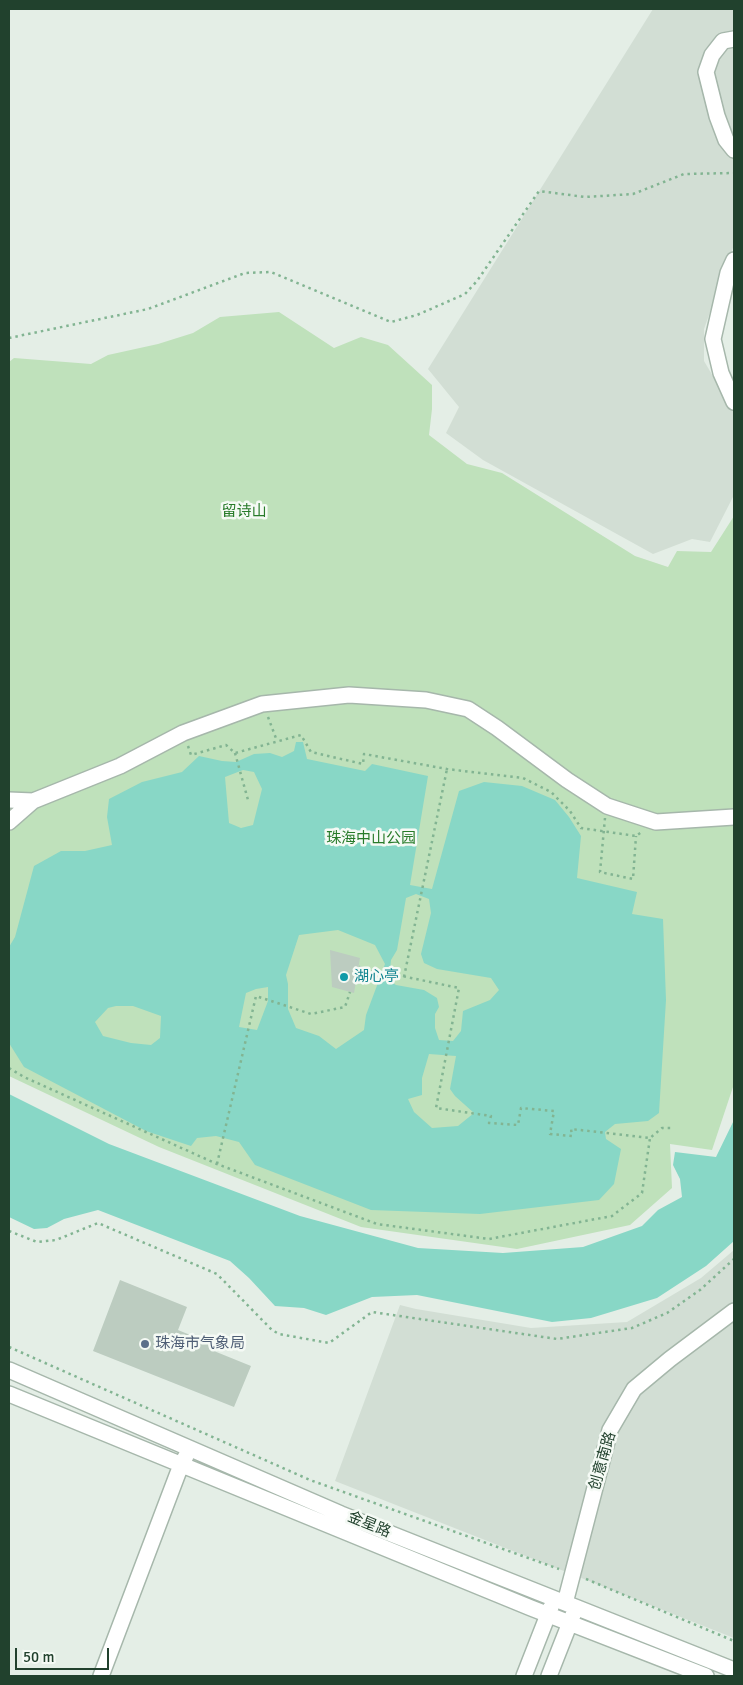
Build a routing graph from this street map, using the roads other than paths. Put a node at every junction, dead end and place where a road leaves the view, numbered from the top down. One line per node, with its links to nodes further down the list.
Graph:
1 (734, 39): 2 (street)
2 (734, 150)
3 (734, 260): 4 (street)
4 (734, 402)
5 (9, 800): 6 (street)
6 (33, 802): 7 (street); 8 (street)
7 (734, 817)
8 (9, 822)
9 (734, 1311): 14 (street, 创意南路)
10 (9, 1370): 12 (street, 金星路)
11 (9, 1394): 13 (street, 金星路)
12 (190, 1449): 13 (street); 14 (street, 金星路)
13 (181, 1465): 15 (street, 金星路); 18 (street)
14 (565, 1603): 15 (street); 16 (street); 17 (street, 金星路)
15 (548, 1614): 16 (street, 金星路); 19 (street)
16 (570, 1623): 20 (street); 21 (street, 金星路)
17 (734, 1670)
18 (101, 1676)
19 (524, 1676)
20 (549, 1676)
21 (706, 1676)

